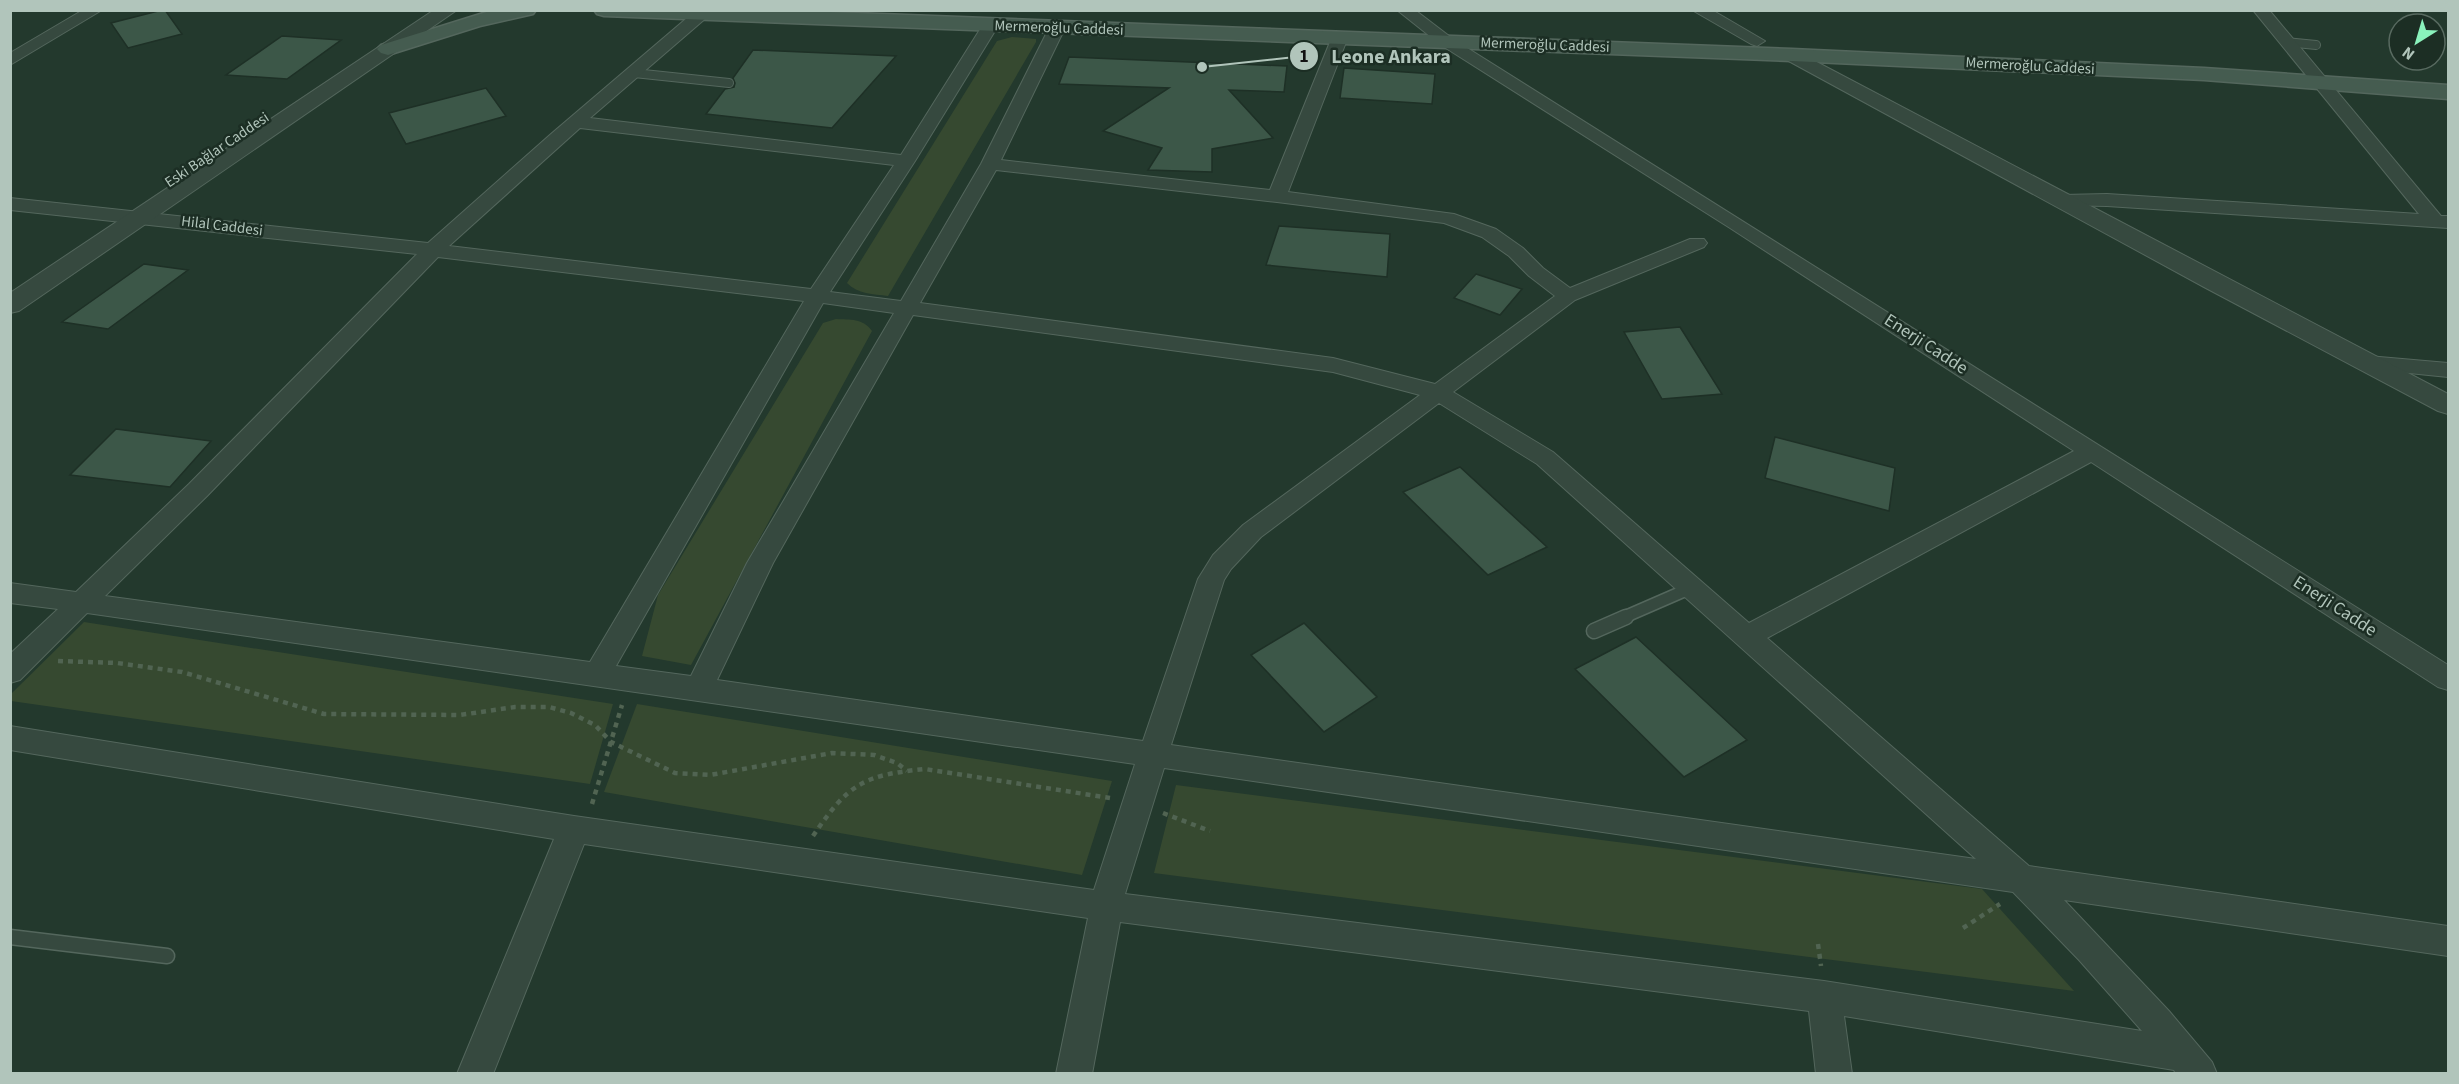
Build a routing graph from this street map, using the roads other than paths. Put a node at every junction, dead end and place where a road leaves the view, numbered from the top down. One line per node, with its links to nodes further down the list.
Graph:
1 (95, 10): 20 (street)
2 (423, 10): 32 (street, Eski Bağlar Caddesi)
3 (448, 10): 18 (street)
4 (526, 10): 18 (main road)
5 (604, 10): 10 (main road, Mermeroğlu Caddesi)
6 (951, 10): 11 (main road, Mermeroğlu Caddesi)
7 (1404, 10): 13 (street, Enerji Cadde)
8 (1699, 10): 15 (street)
9 (2260, 10): 16 (street)
10 (699, 15): 11 (main road, Mermeroğlu Caddesi); 21 (street)
11 (991, 16): 12 (main road, Mermeroğlu Caddesi); 27 (street)
12 (1065, 18): 13 (main road, Mermeroğlu Caddesi); 14 (main road, Mermeroğlu Caddesi); 28 (street)
13 (1440, 36): 14 (main road, Mermeroğlu Caddesi); 15 (main road, Mermeroğlu Caddesi); 19 (main road, Mermeroğlu Caddesi); 45 (street, Enerji Cadde)
14 (1340, 37): 29 (street)
15 (1757, 41): 22 (main road, Mermeroğlu Caddesi)
16 (2286, 42): 17 (lane); 22 (street)
17 (2316, 45)
18 (388, 50): 32 (street)
19 (1792, 55): 22 (main road, Mermeroğlu Caddesi); 30 (street)
20 (10, 60)
21 (634, 73): 24 (lane); 26 (street)
22 (2313, 75): 23 (main road, Mermeroğlu Caddesi); 25 (main road, Mermeroğlu Caddesi); 33 (street)
23 (2448, 80)
24 (729, 83)
25 (2448, 92)
26 (576, 122): 27 (street); 35 (street)
27 (906, 161): 37 (street)
28 (990, 164): 29 (street); 40 (street)
29 (1277, 196): 38 (street)
30 (2063, 201): 33 (street); 41 (street)
31 (10, 204): 32 (street, Hilal Caddesi)
32 (131, 215): 35 (street, Hilal Caddesi); 36 (street, Eski Bağlar Caddesi); 39 (street)
33 (2442, 222)
34 (1697, 243): 38 (street)
35 (433, 250): 37 (street, Hilal Caddesi); 48 (street)
36 (10, 288)
37 (817, 296): 40 (street, Hilal Caddesi); 52 (street)
38 (1568, 296): 43 (street)
39 (10, 305)
40 (906, 308): 43 (street, Hilal Caddesi); 54 (street)
41 (2368, 363): 42 (street); 44 (street)
42 (2448, 370)
43 (1440, 394): 46 (street, Hilal Caddesi); 56 (street)
44 (2448, 405)
45 (2093, 451): 50 (street); 53 (street, Enerji Cadde)
46 (1691, 588): 49 (lane); 50 (street, Hilal Caddesi)
47 (10, 593): 48 (street)
48 (79, 604): 51 (street); 52 (street)
49 (1594, 631)
50 (1746, 637): 58 (street, Hilal Caddesi)
51 (18, 665)
52 (597, 674): 54 (street)
53 (2448, 679)
54 (698, 690): 56 (street)
55 (10, 738): 57 (street)
56 (1151, 755): 58 (street); 59 (street)
57 (579, 830): 59 (street); 65 (street)
58 (2025, 882): 61 (street); 64 (street, Hilal Caddesi)
59 (1107, 906): 63 (street); 66 (street)
60 (10, 937): 62 (lane)
61 (2448, 941)
62 (168, 956)
63 (1824, 997): 64 (street); 67 (street)
64 (2191, 1064)
65 (475, 1074)
66 (1074, 1074)
67 (1834, 1074)

